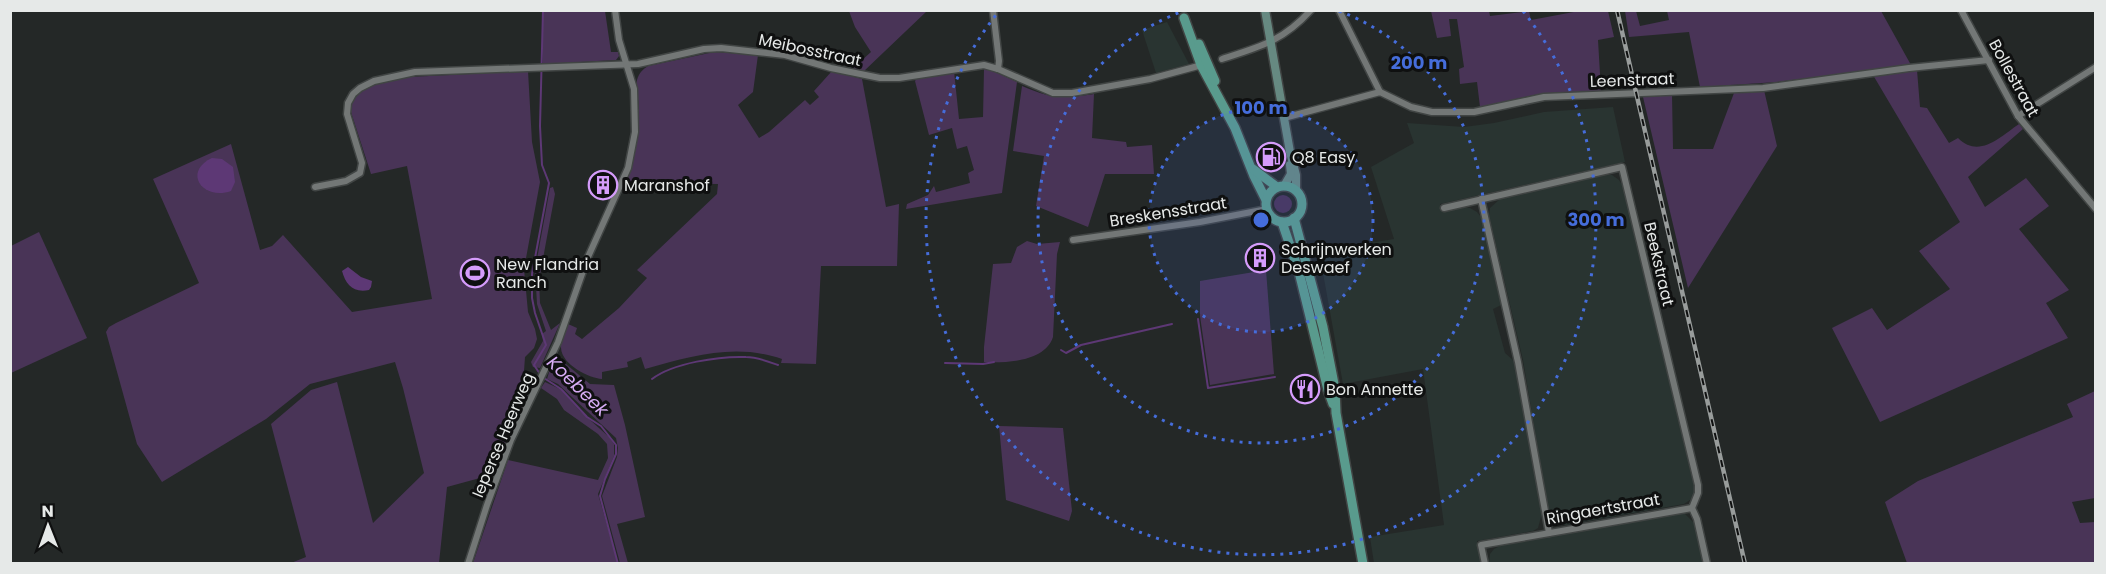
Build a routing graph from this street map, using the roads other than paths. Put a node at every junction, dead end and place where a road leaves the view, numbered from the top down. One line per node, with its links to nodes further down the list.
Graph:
1 (615, 10): 11 (street, Ieperse Heerweg)
2 (993, 10): 14 (street)
3 (1265, 10): 8 (street)
4 (1311, 10): 8 (street)
5 (1339, 10): 15 (street)
6 (1962, 10): 10 (street, Bollestraat)
7 (1182, 14): 12 (main road)
8 (1271, 43): 9 (street); 17 (street)
9 (1222, 59)
10 (1989, 60): 15 (street, Leenstraat); 16 (street, Bollestraat)
11 (626, 64): 14 (street, Meibosstraat); 21 (street, Meibosstraat); 33 (street, Ieperse Heerweg)
12 (1205, 64): 14 (street, Meibosstraat); 19 (main road)
13 (2096, 67): 16 (street)
14 (998, 69)
15 (1380, 92): 17 (street)
16 (2018, 116): 26 (street, Bollestraat)
17 (1284, 118): 18 (street)
18 (1290, 152): 20 (street); 22 (street)
19 (1253, 169): 20 (main road); 24 (main road)
20 (1280, 186): 22 (main road); 24 (main road)
21 (315, 187)
22 (1296, 190): 27 (main road)
23 (1481, 199): 25 (street, Beekstraat); 31 (street, Beekstraat); 32 (street)
24 (1266, 204): 28 (main road); 29 (street, Breskensstraat)
25 (1444, 208)
26 (2096, 209)
27 (1294, 218): 28 (main road); 30 (main road)
28 (1282, 222): 30 (main road)
29 (1073, 240)
30 (1336, 413): 34 (main road)
31 (1692, 508): 32 (street, Ringaertstraat); 36 (street)
32 (1549, 533): 35 (street, Ringaertstraat)
33 (468, 564)
34 (1363, 564)
35 (1485, 564)
36 (1707, 564)

